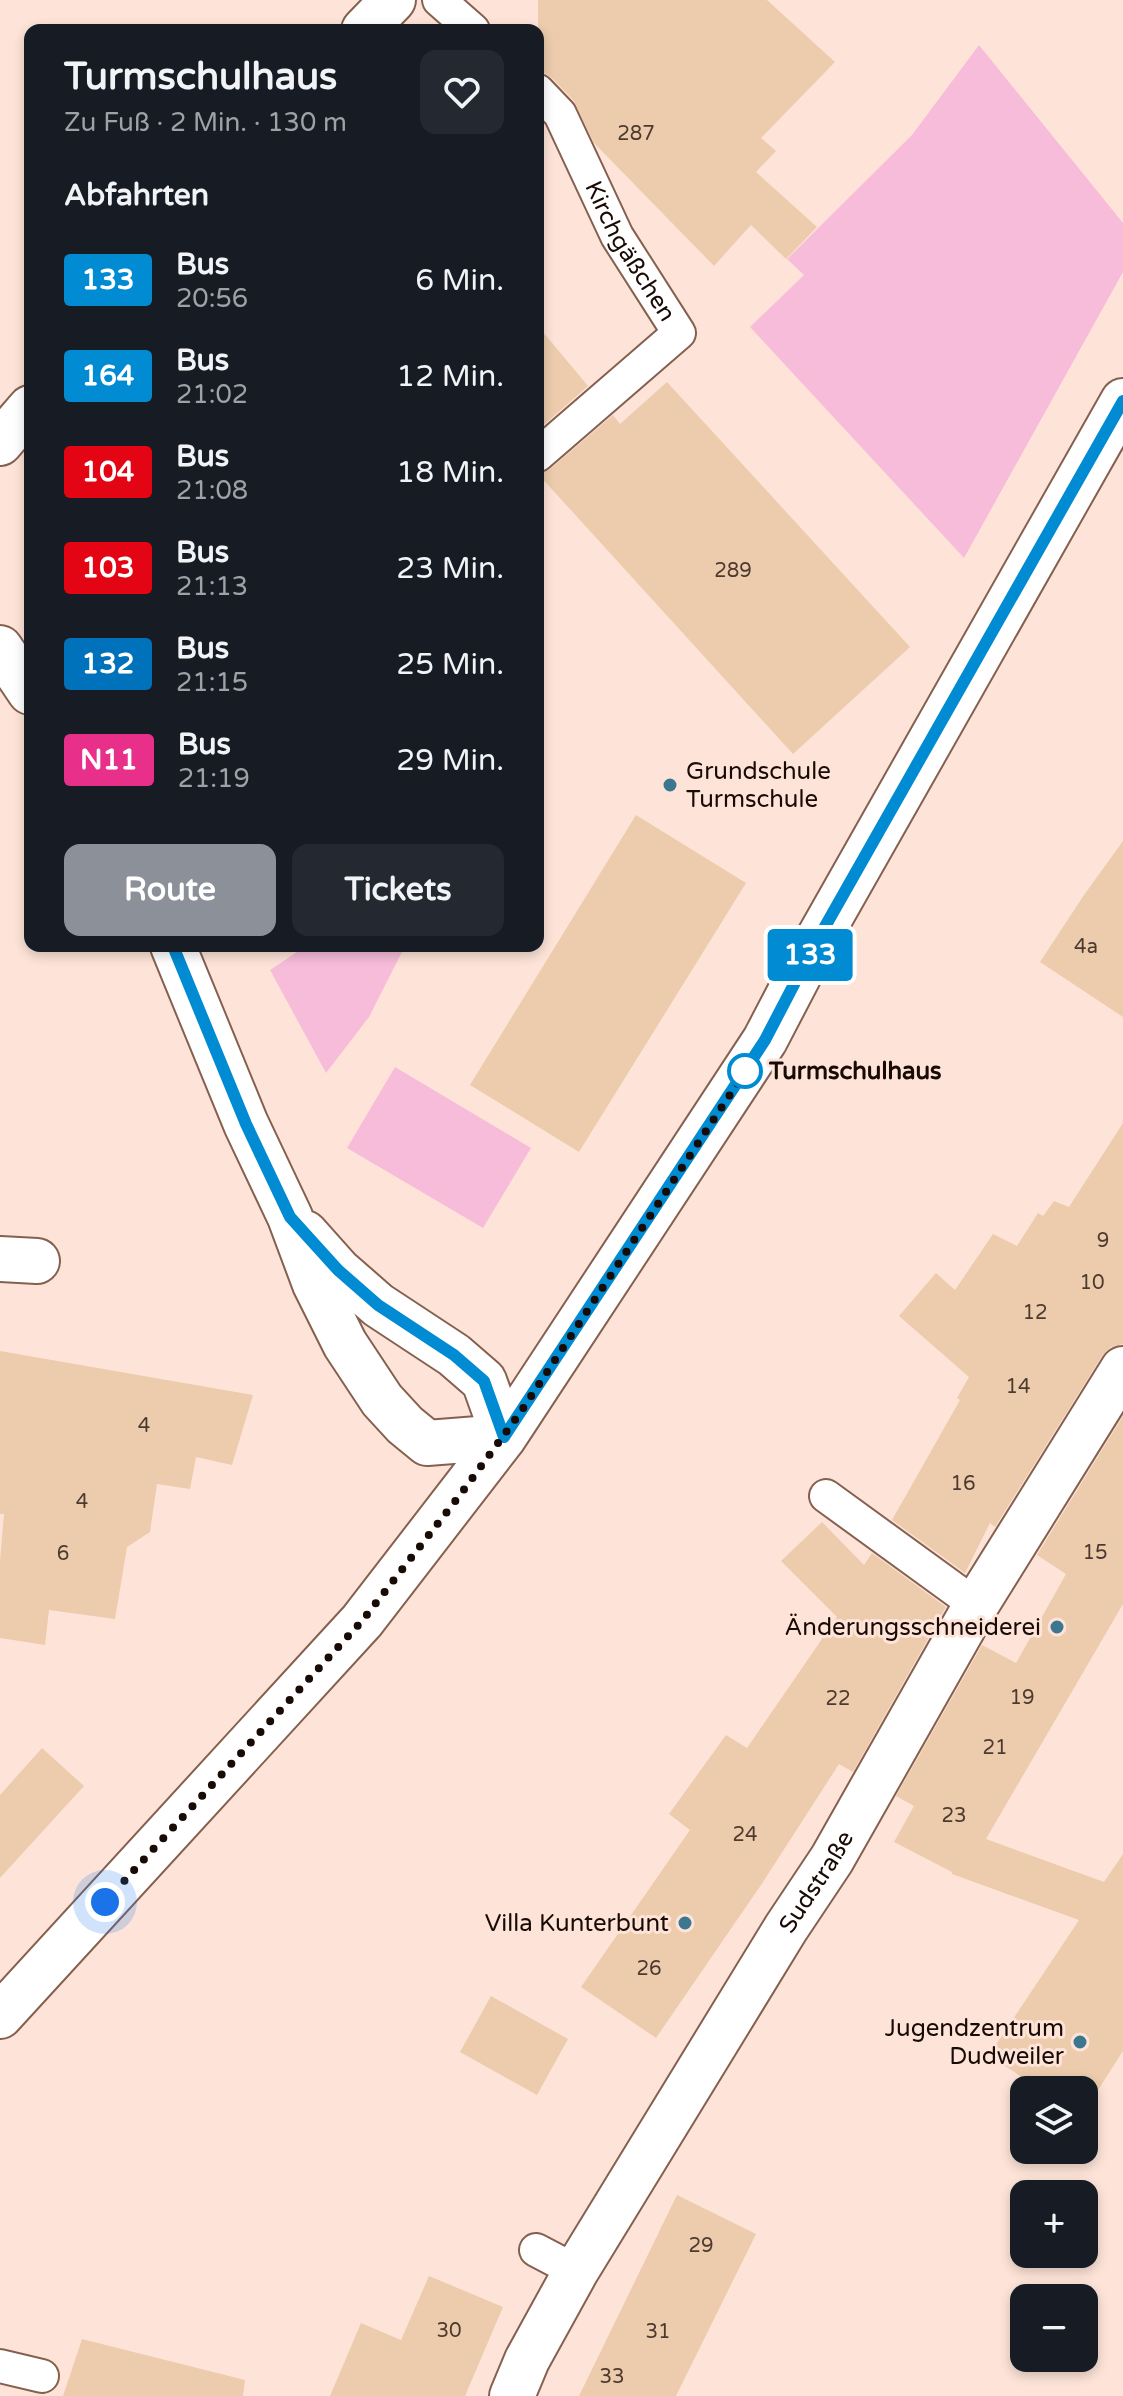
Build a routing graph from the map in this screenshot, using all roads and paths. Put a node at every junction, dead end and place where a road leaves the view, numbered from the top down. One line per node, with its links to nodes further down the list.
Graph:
1 (393, 0): 3 (main road)
2 (439, 0): 4 (lane)
3 (370, 24)
4 (466, 24)
5 (544, 97): 9 (lane, Kirchgäßchen)
6 (1123, 401): 15 (main road)
7 (24, 415): 8 (main road)
8 (0, 443)
9 (544, 450)
10 (0, 648): 11 (main road)
11 (24, 683)
12 (180, 952): 13 (main road)
13 (290, 1217): 15 (main road); 15 (main road)
14 (1123, 1369): 17 (main road, Sudstraße)
15 (504, 1437): 18 (main road)
16 (826, 1496): 17 (lane)
17 (976, 1605): 20 (main road, Sudstraße)
18 (0, 2016)
19 (536, 2250): 20 (lane)
20 (576, 2271): 23 (main road, Sudstraße)
21 (0, 2366): 22 (lane)
22 (42, 2376)
23 (512, 2396)

